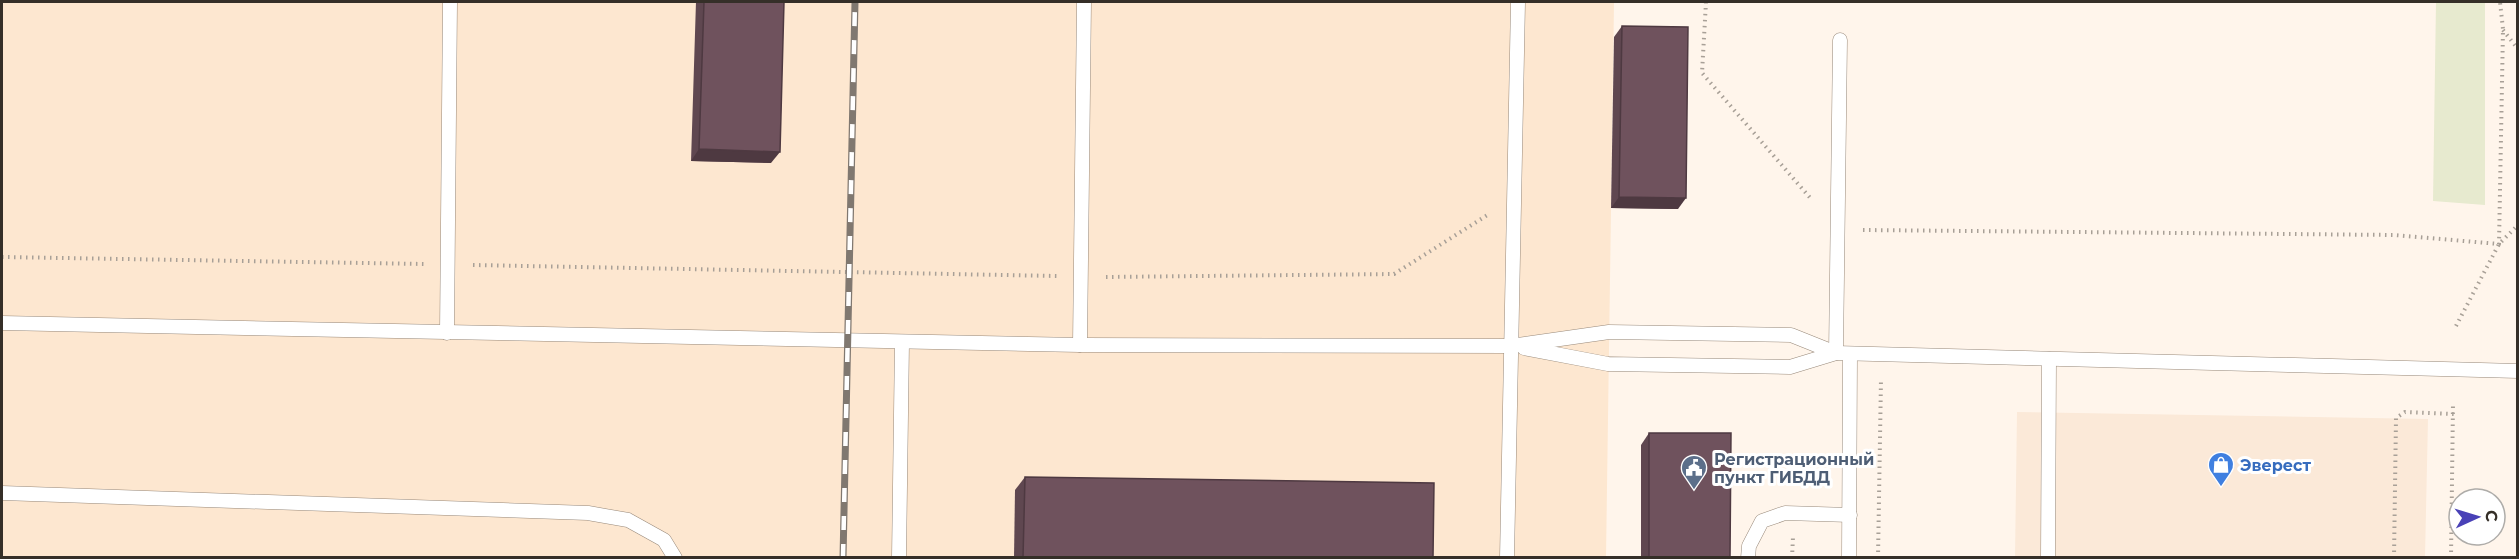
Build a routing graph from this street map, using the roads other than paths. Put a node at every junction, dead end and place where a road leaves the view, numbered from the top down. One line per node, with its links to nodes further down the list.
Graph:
1 (450, 2): 6 (lane)
2 (1084, 2): 8 (lane)
3 (1518, 2): 9 (lane)
4 (1840, 40): 10 (lane)
5 (2, 323): 6 (lane)
6 (447, 333): 7 (lane)
7 (902, 342): 8 (lane); 17 (lane)
8 (1080, 345): 9 (lane)
9 (1511, 346): 10 (lane); 10 (lane); 18 (lane)
10 (1836, 353): 11 (lane)
11 (1850, 354): 12 (lane); 15 (lane)
12 (2049, 359): 13 (lane); 21 (lane)
13 (2517, 371)
14 (2, 493): 16 (lane)
15 (1850, 515): 19 (lane); 20 (lane)
16 (675, 558)
17 (899, 558)
18 (1507, 558)
19 (1748, 558)
20 (1849, 558)
21 (2048, 558)

